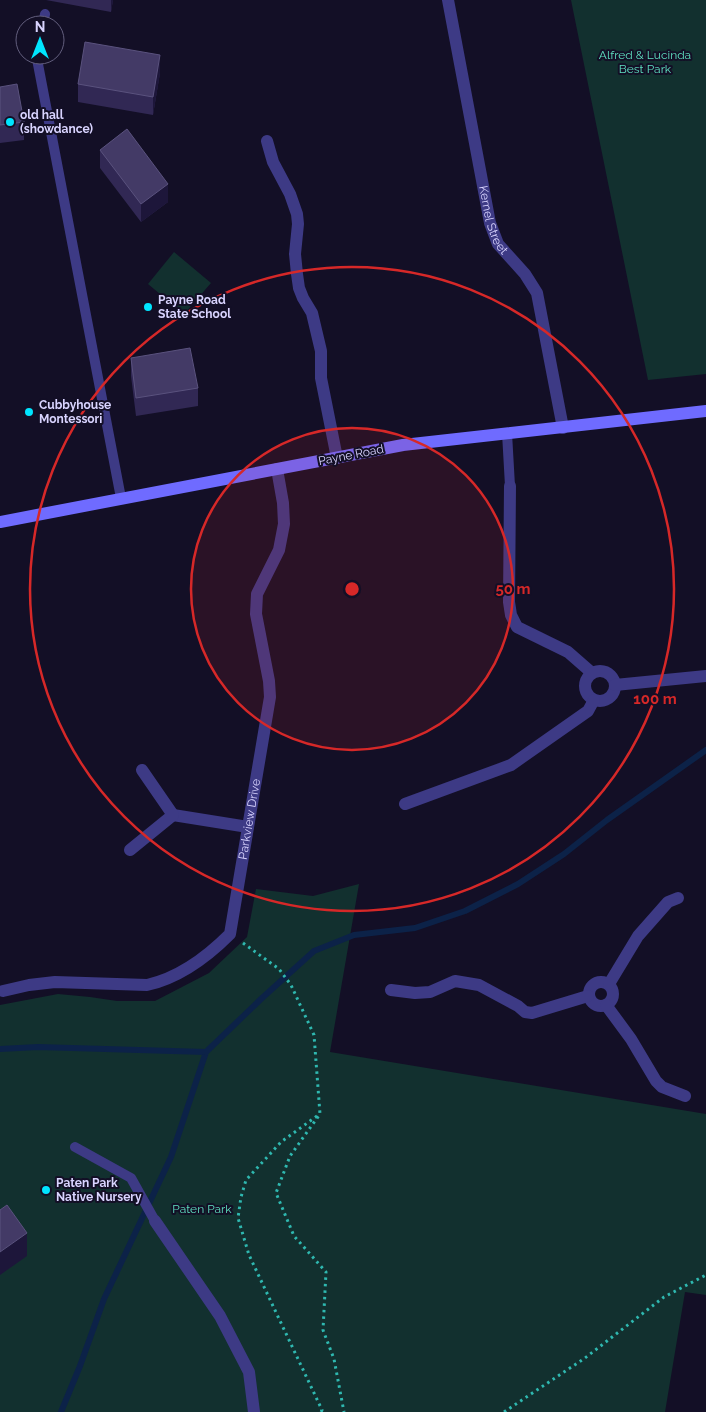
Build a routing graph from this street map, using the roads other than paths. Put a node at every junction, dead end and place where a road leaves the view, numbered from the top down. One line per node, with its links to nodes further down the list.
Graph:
1 (448, 0): 5 (street, Kernel Street)
2 (38, 65): 10 (lane)
3 (267, 141): 7 (street)
4 (706, 411): 5 (main road, Payne Road)
5 (563, 428): 6 (main road, Payne Road)
6 (506, 433): 7 (main road, Payne Road); 9 (lane)
7 (337, 458): 8 (main road, Payne Road)
8 (277, 469): 10 (main road, Payne Road); 19 (street, Parkview Drive)
9 (510, 486): 12 (street)
10 (121, 498): 11 (main road, Payne Road)
11 (0, 522)
12 (592, 673): 14 (street); 15 (street)
13 (706, 676): 14 (street)
14 (614, 685): 15 (street)
15 (594, 700): 17 (street)
16 (142, 770): 18 (street)
17 (405, 804)
18 (173, 815): 19 (street); 20 (street)
19 (248, 827): 24 (street, Parkview Drive)
20 (130, 850)
21 (678, 898): 22 (street)
22 (609, 984): 25 (street); 26 (street)
23 (391, 990): 25 (street)
24 (3, 992)
25 (588, 996): 26 (street)
26 (606, 1005): 27 (street)
27 (685, 1096)
28 (75, 1147): 29 (lane)
29 (155, 1221): 30 (street)
30 (254, 1412)

